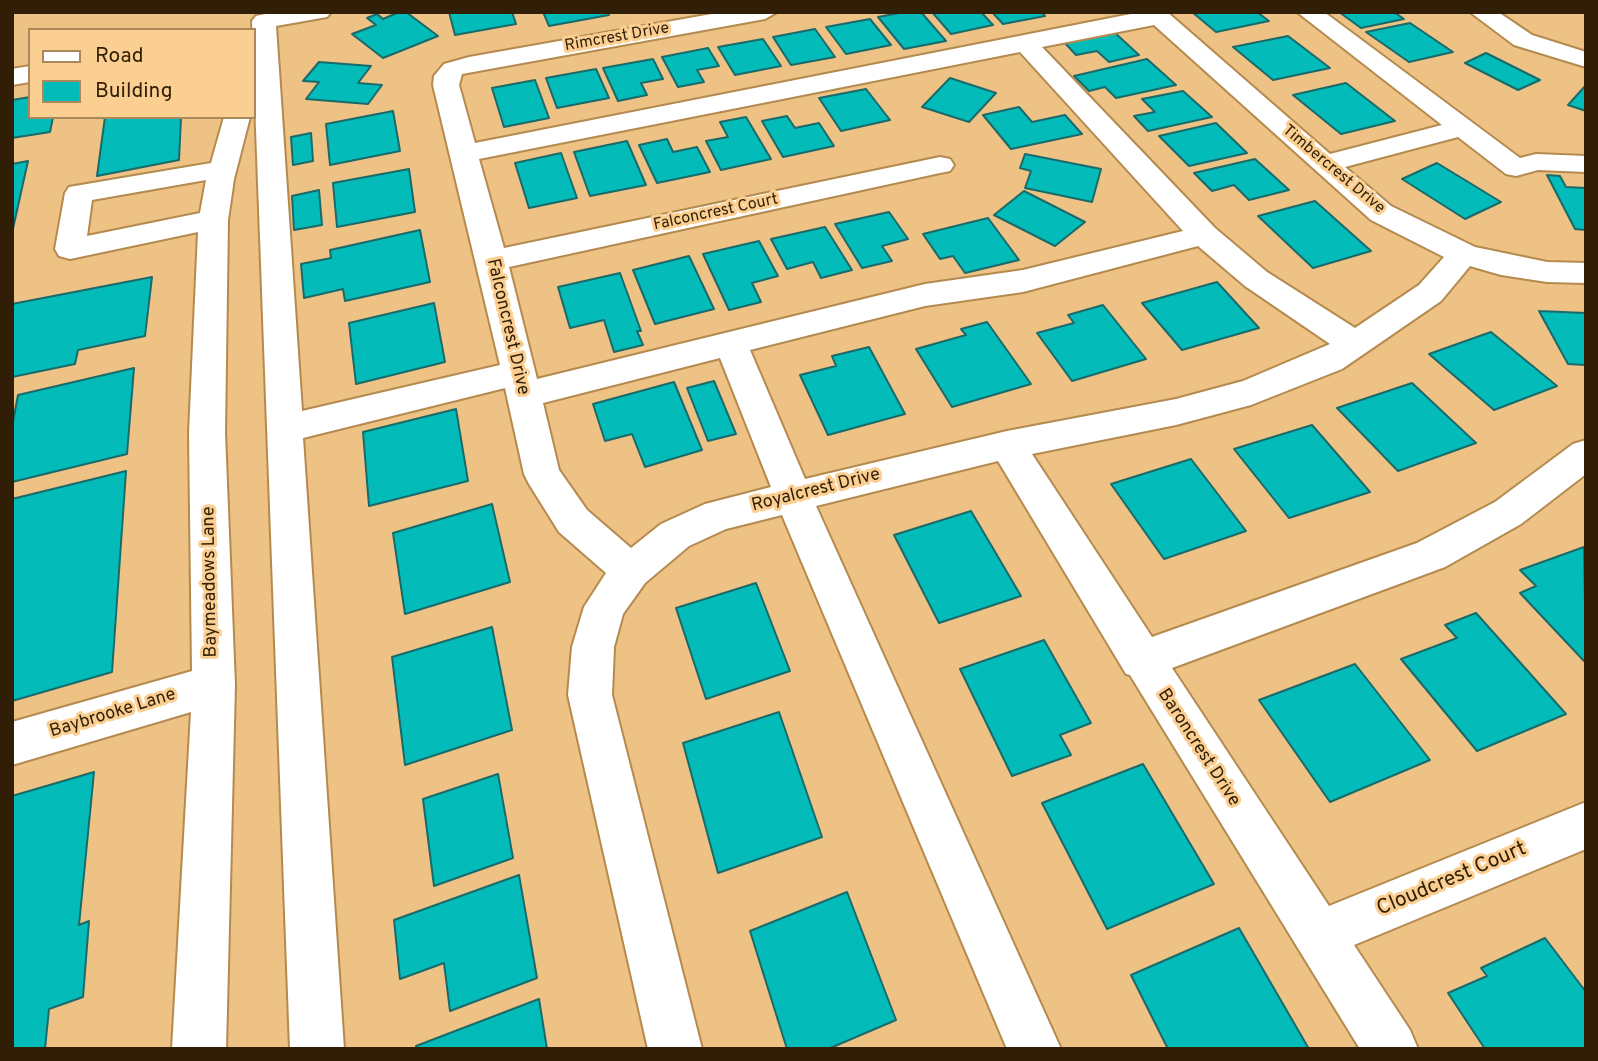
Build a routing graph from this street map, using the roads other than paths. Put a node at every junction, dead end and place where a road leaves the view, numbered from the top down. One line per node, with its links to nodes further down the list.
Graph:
1 (319, 12): 24 (street)
2 (765, 12): 8 (street, Rimcrest Drive)
3 (1309, 12): 10 (street)
4 (1482, 12): 7 (street)
5 (1156, 15): 6 (street); 12 (street, Timbercrest Drive)
6 (1026, 44): 11 (street); 17 (street)
7 (1586, 60)
8 (468, 64): 11 (street, Falconcrest Drive)
9 (236, 119): 15 (street, Baymeadows Lane)
10 (1462, 128): 12 (street); 13 (street)
11 (463, 154): 19 (street, Falconcrest Drive)
12 (1323, 164): 18 (street, Timbercrest Drive)
13 (1586, 164)
14 (940, 165): 19 (street, Falconcrest Court)
15 (223, 169): 16 (street, Baymeadows Lane); 16 (street)
16 (213, 220): 30 (street, Baymeadows Lane)
17 (1204, 235): 21 (street); 22 (street)
18 (1464, 254): 20 (street, Timbercrest Drive); 22 (street, Royalcrest Drive)
19 (492, 261): 23 (street, Falconcrest Drive)
20 (1586, 273)
21 (730, 341): 23 (street); 27 (street)
22 (1354, 344): 25 (street, Royalcrest Drive)
23 (519, 384): 24 (street); 28 (street, Falconcrest Drive)
24 (285, 429): 35 (street)
25 (1007, 445): 27 (street, Royalcrest Drive); 29 (street, Baroncrest Drive)
26 (1586, 454): 29 (street)
27 (793, 496): 28 (street, Royalcrest Drive); 37 (street)
28 (631, 571): 36 (street, Royalcrest Drive)
29 (1141, 660): 33 (street, Baroncrest Drive)
30 (214, 685): 31 (street, Baybrooke Lane); 34 (street, Baymeadows Lane)
31 (12, 744)
32 (1582, 831): 33 (street, Cloudcrest Court)
33 (1319, 935): 38 (street, Baroncrest Drive)
34 (199, 1049)
35 (317, 1049)
36 (675, 1049)
37 (1034, 1049)
38 (1391, 1049)

